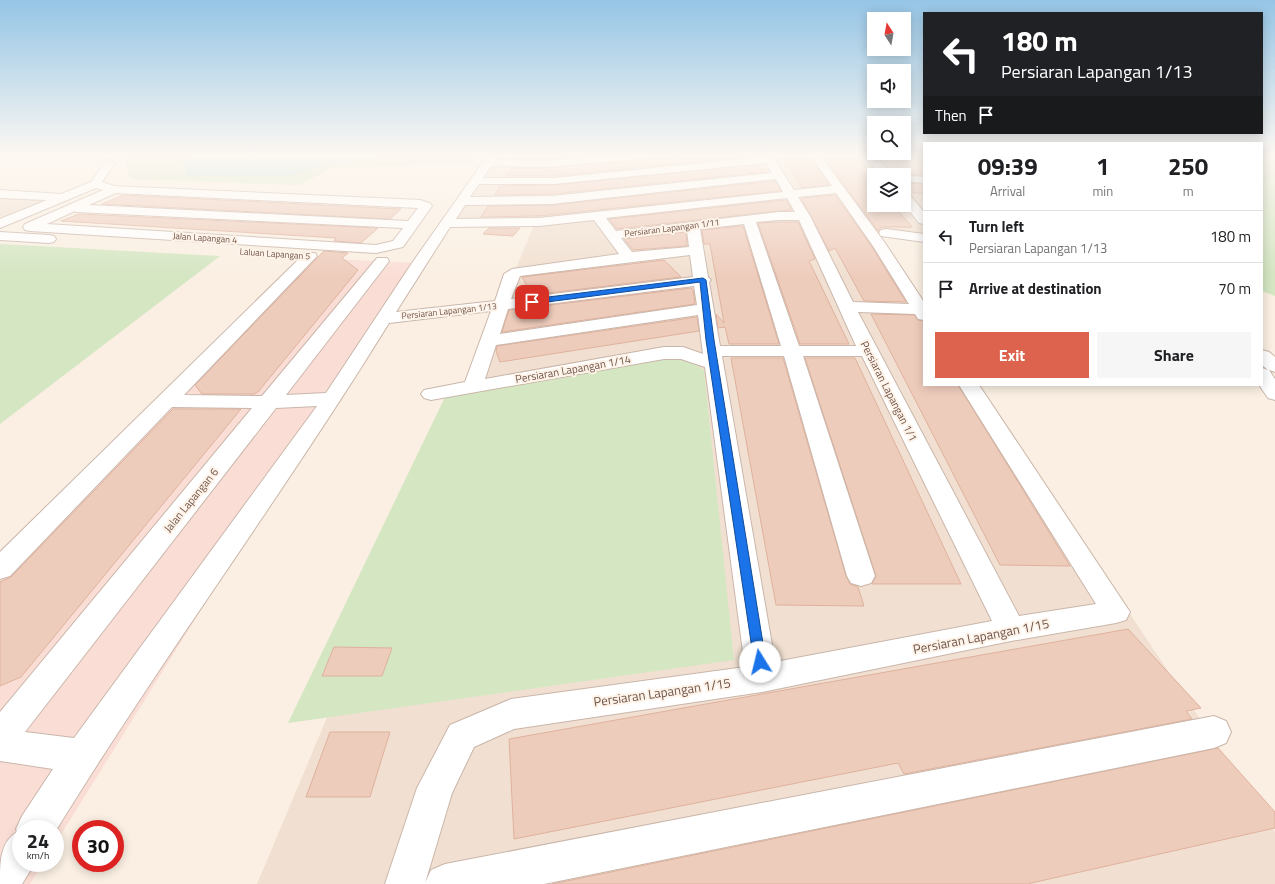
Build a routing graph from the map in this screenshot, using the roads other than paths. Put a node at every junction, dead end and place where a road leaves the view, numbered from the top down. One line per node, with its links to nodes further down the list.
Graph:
1 (19, 196): 13 (street)
2 (82, 196): 13 (street)
3 (82, 196): 13 (street)
4 (268, 196): 16 (street)
5 (272, 196): 25 (street)
6 (465, 196): 12 (street)
7 (585, 196): 12 (street)
8 (626, 196): 15 (street)
9 (762, 196): 15 (street)
10 (791, 196): 18 (street, Persiaran Lapangan 1/1)
11 (844, 196): 40 (street)
12 (462, 201): 23 (street)
13 (68, 202): 16 (street); 21 (street); 30 (street, Jalan Lapangan 4)
14 (911, 204): 19 (street)
15 (638, 211): 17 (street)
16 (235, 216): 25 (street); 30 (street)
17 (598, 216): 23 (street); 28 (street)
18 (804, 216): 22 (street, Persiaran Lapangan 1/11); 38 (street, Persiaran Lapangan 1/1)
19 (923, 217)
20 (0, 218): 21 (street)
21 (14, 219): 24 (street)
22 (749, 220): 26 (street, Persiaran Lapangan 1/11); 44 (street)
23 (447, 223): 35 (street)
24 (0, 224)
25 (412, 225): 35 (street)
26 (694, 226): 28 (street, Persiaran Lapangan 1/11); 32 (street)
27 (886, 232): 31 (street)
28 (613, 235): 34 (street)
29 (0, 236): 33 (street, Laluan Lapangan 5)
30 (198, 238): 35 (street, Jalan Lapangan 4)
31 (923, 238)
32 (697, 250): 34 (street); 36 (street)
33 (310, 256): 35 (street, Laluan Lapangan 5); 56 (street)
34 (628, 257): 37 (street)
35 (396, 260): 41 (street); 57 (street, Jalan Lapangan 6)
36 (703, 280): 37 (street, Persiaran Lapangan 1/13); 39 (street)
37 (501, 306): 41 (street, Persiaran Lapangan 1/13); 42 (street)
38 (847, 307): 40 (street); 45 (street, Persiaran Lapangan 1/1)
39 (706, 309): 42 (street); 48 (street)
40 (922, 312)
41 (385, 318): 55 (street)
42 (489, 341): 51 (street)
43 (1275, 349): 46 (street)
44 (792, 351): 45 (street, Persiaran Lapangan 1/14); 48 (street, Persiaran Lapangan 1/14); 59 (street)
45 (868, 351): 60 (street, Persiaran Lapangan 1/1)
46 (1263, 352)
47 (1263, 355): 49 (street)
48 (713, 358): 51 (street, Persiaran Lapangan 1/14); 61 (street)
49 (1275, 366)
50 (1263, 376): 54 (street)
51 (473, 386): 53 (street, Persiaran Lapangan 1/14)
52 (970, 386): 60 (street, Persiaran Lapangan 1/15)
53 (431, 394)
54 (1275, 394)
55 (332, 399): 57 (street); 65 (street)
56 (167, 400): 57 (street); 58 (street)
57 (269, 402): 63 (street, Jalan Lapangan 6)
58 (0, 569)
59 (860, 576)
60 (1011, 629): 61 (street, Persiaran Lapangan 1/15)
61 (762, 678): 67 (street, Persiaran Lapangan 1/15)
62 (1214, 732): 68 (street)
63 (0, 738)
64 (0, 745): 65 (street)
65 (82, 756): 66 (street)
66 (38, 820)
67 (405, 884)
68 (445, 884)

